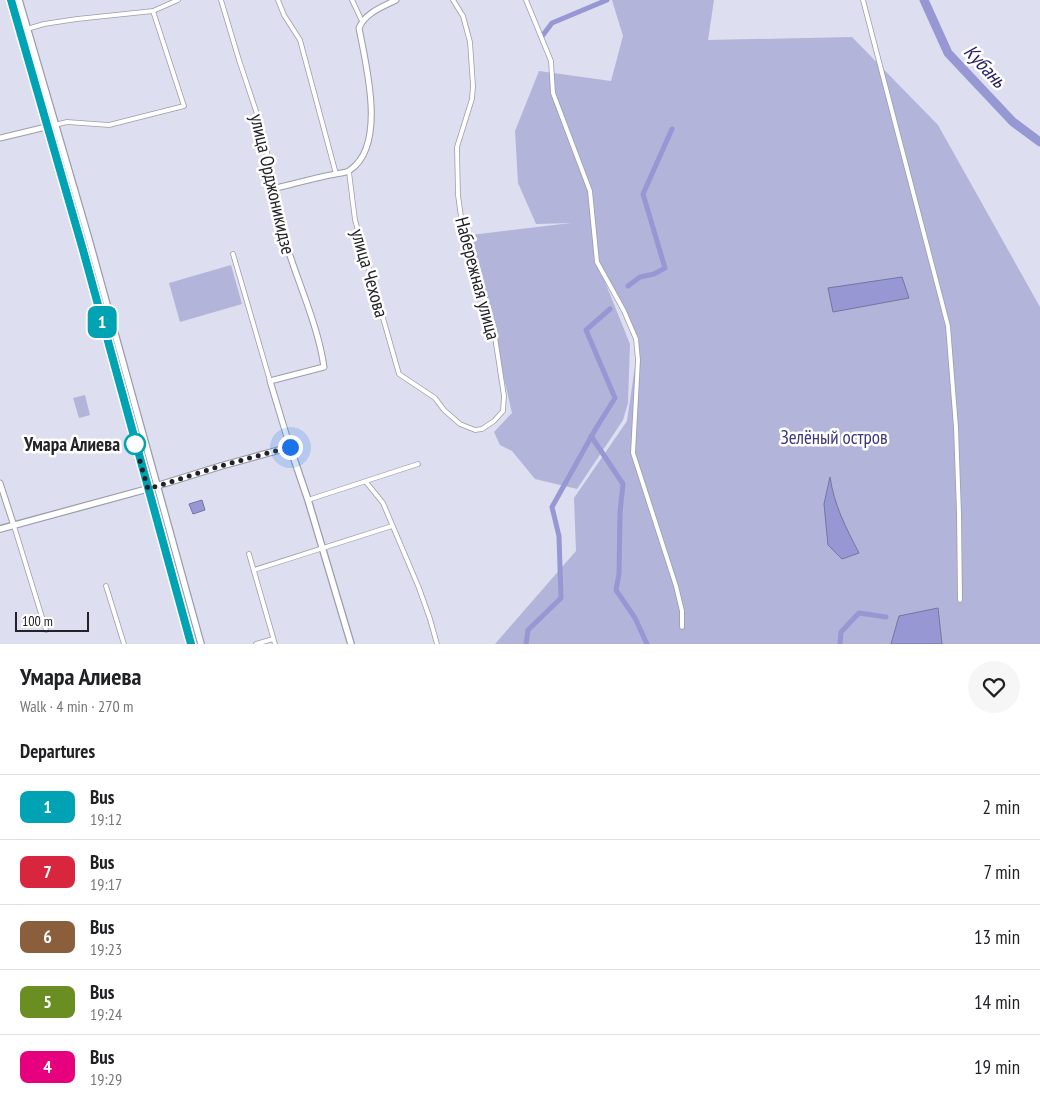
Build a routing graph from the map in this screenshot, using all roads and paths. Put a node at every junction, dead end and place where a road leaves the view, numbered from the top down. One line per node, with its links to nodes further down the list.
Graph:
1 (11, 0): 15 (main road)
2 (19, 0): 13 (main road)
3 (178, 0): 11 (street)
4 (221, 0): 19 (street, улица Орджоникидзе)
5 (278, 0): 18 (street)
6 (352, 0): 12 (street)
7 (396, 0): 12 (street)
8 (453, 0): 21 (street, Набережная улица)
9 (526, 0): 38 (street)
10 (863, 0): 37 (street)
11 (153, 10): 13 (street); 14 (street)
12 (362, 21): 17 (street)
13 (28, 29): 14 (main road)
14 (55, 125): 15 (street); 27 (main road)
15 (46, 127): 16 (street); 28 (main road)
16 (0, 138)
17 (349, 172): 18 (street); 21 (street, улица Чехова)
18 (336, 174): 19 (street)
19 (275, 189): 22 (street, улица Орджоникидзе)
20 (233, 254): 22 (street)
21 (399, 374)
22 (270, 381): 23 (street)
23 (290, 447): 27 (main road); 29 (main road)
24 (418, 464): 25 (street)
25 (366, 482): 29 (street); 31 (street)
26 (0, 483): 30 (street)
27 (158, 486): 28 (main road); 43 (main road)
28 (148, 489): 30 (main road); 42 (main road)
29 (308, 500): 33 (main road)
30 (14, 526): 32 (main road); 39 (street)
31 (392, 526): 33 (street); 47 (street)
32 (0, 530)
33 (322, 548): 35 (street); 46 (main road)
34 (249, 554): 35 (street)
35 (254, 570): 40 (street)
36 (106, 586): 41 (street)
37 (960, 600)
38 (682, 627)
39 (46, 630)
40 (273, 639): 44 (street); 45 (street)
41 (124, 644)
42 (191, 644)
43 (201, 644)
44 (256, 644)
45 (275, 644)
46 (351, 644)
47 (437, 644)

